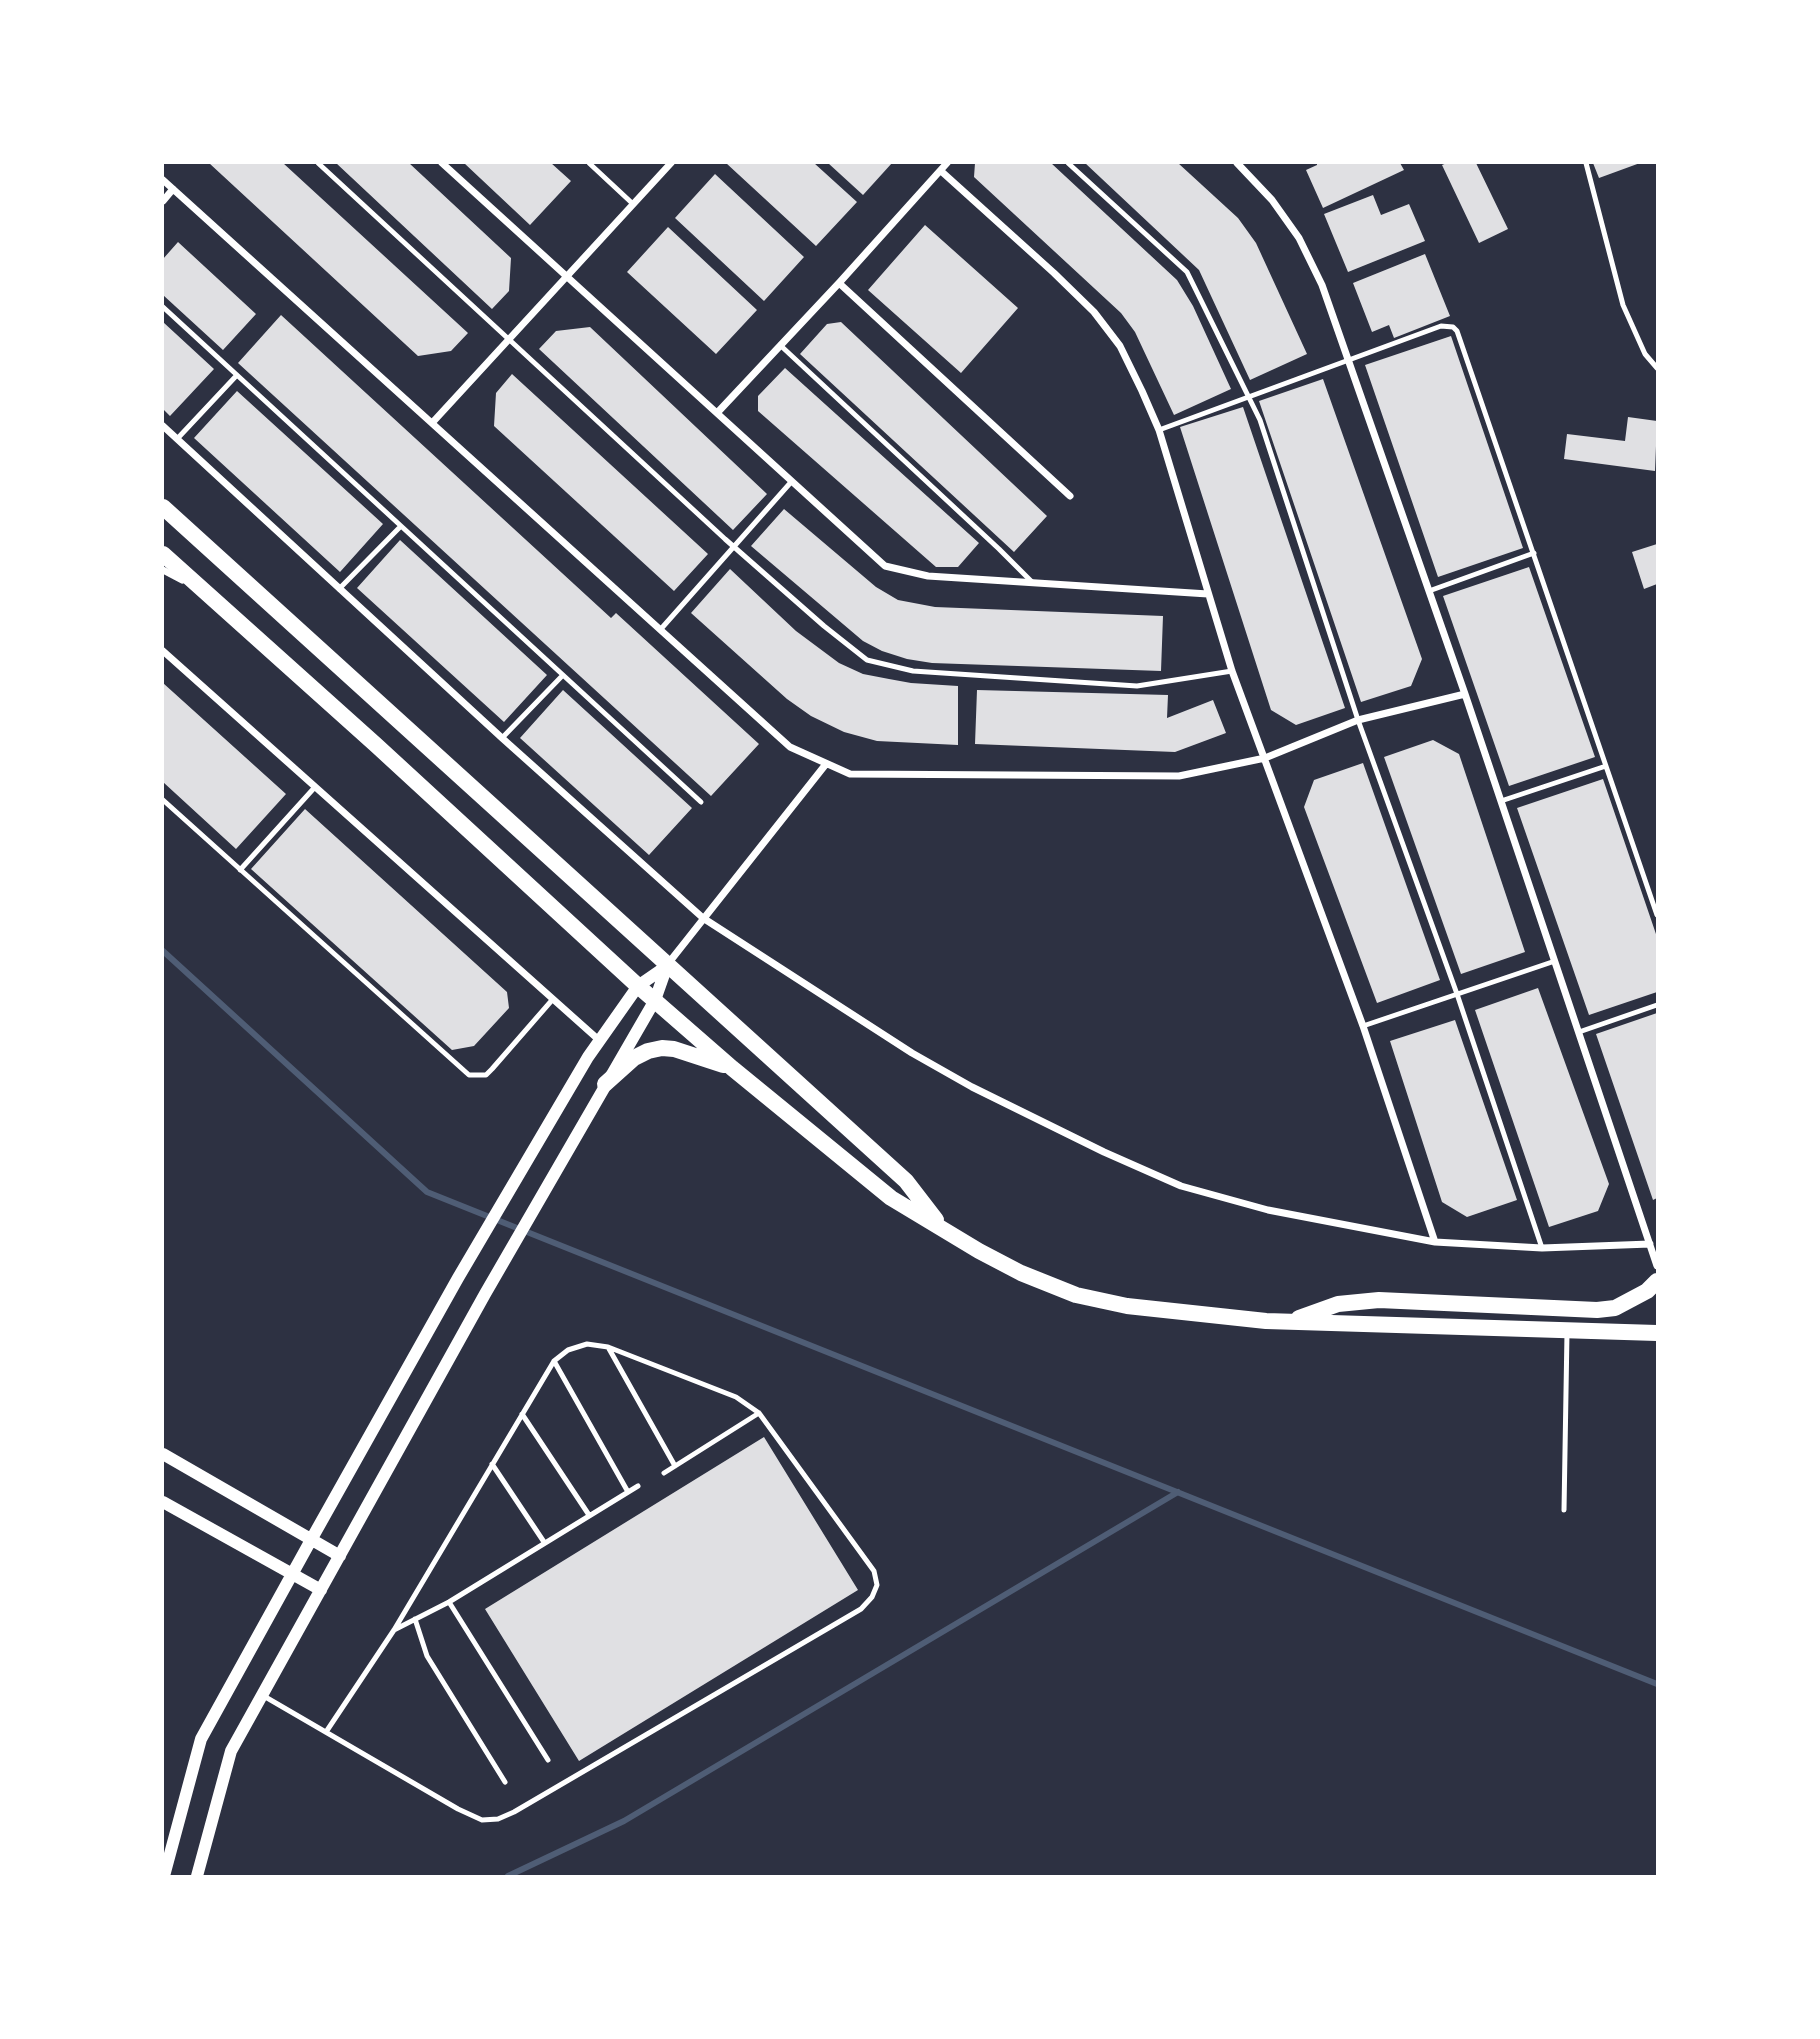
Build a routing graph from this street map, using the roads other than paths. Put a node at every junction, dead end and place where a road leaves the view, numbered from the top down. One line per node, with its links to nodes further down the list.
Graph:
1 (318, 163): 17 (lane)
2 (442, 163): 14 (street)
3 (589, 163): 13 (lane)
4 (671, 163): 13 (street)
5 (947, 163): 9 (street)
6 (1068, 163): 22 (lane)
7 (1237, 163): 19 (street)
8 (1586, 163): 20 (lane)
9 (941, 171): 15 (street); 26 (street)
10 (163, 180): 11 (street)
11 (173, 189): 12 (street); 24 (street)
12 (163, 201)
13 (633, 204): 14 (street)
14 (567, 276): 17 (street); 23 (street)
15 (839, 283): 18 (street); 29 (street)
16 (163, 307): 21 (lane)
17 (509, 339): 24 (street); 32 (lane)
18 (780, 345): 23 (street); 36 (lane)
19 (1349, 359): 22 (lane); 33 (lane); 39 (street)
20 (1657, 368)
21 (237, 375): 27 (lane); 31 (lane)
22 (1250, 396): 26 (lane); 46 (lane)
23 (717, 412): 28 (street)
24 (432, 424): 41 (street)
25 (163, 426): 27 (street)
26 (1159, 430): 40 (street)
27 (177, 439): 37 (street)
28 (792, 481): 32 (lane); 36 (street)
29 (1070, 496)
30 (163, 507): 59 (highway)
31 (401, 526): 37 (lane); 44 (lane)
32 (734, 547): 41 (lane); 43 (lane)
33 (1534, 553): 39 (lane); 50 (lane)
34 (163, 554): 38 (highway)
35 (163, 570): 38 (street)
36 (1032, 582): 40 (street)
37 (339, 589): 47 (street)
38 (204, 591): 60 (highway)
39 (1429, 591): 45 (street)
40 (1208, 594): 43 (street)
41 (660, 630): 49 (street)
42 (163, 651): 51 (street)
43 (1232, 671): 48 (street)
44 (563, 675): 47 (lane); 54 (lane)
45 (1465, 694): 46 (street); 53 (street)
46 (1358, 720): 48 (street); 61 (lane)
47 (502, 738): 57 (street)
48 (1265, 758): 49 (street); 65 (street)
49 (826, 764): 57 (street)
50 (1606, 766): 53 (lane); 56 (lane)
51 (315, 787): 55 (lane); 62 (street)
52 (163, 800): 55 (lane)
53 (1502, 801): 58 (street)
54 (701, 803)
55 (240, 870): 62 (lane)
56 (1657, 915)
57 (703, 918): 59 (street); 71 (street)
58 (1555, 961): 61 (lane); 66 (street)
59 (667, 965): 60 (street); 63 (street); 70 (highway)
60 (638, 986): 63 (highway); 67 (street)
61 (1457, 994): 65 (lane); 73 (lane)
62 (553, 999): 67 (street)
63 (656, 1000): 68 (highway); 69 (street)
64 (1657, 1005): 66 (lane)
65 (1363, 1026): 71 (street)
66 (1579, 1032): 72 (street)
67 (600, 1041): 92 (street)
68 (732, 1068): 69 (highway); 70 (highway)
69 (605, 1084): 94 (street)
70 (941, 1227): 76 (highway)
71 (1435, 1242): 73 (street)
72 (1650, 1244): 73 (street); 74 (street)
73 (1542, 1248)
74 (1656, 1261)
75 (1657, 1280): 76 (highway)
76 (1290, 1321): 77 (highway)
77 (1567, 1330): 78 (highway); 90 (lane)
78 (1657, 1333)
79 (608, 1347): 80 (lane); 81 (lane); 85 (lane)
80 (554, 1361): 82 (lane); 88 (lane)
81 (760, 1413): 85 (lane); 101 (lane)
82 (522, 1414): 84 (lane); 91 (lane)
83 (163, 1454): 92 (street)
84 (492, 1464): 93 (lane); 99 (lane)
85 (675, 1466): 86 (lane)
86 (664, 1473)
87 (638, 1486): 88 (lane)
88 (628, 1492): 91 (lane)
89 (163, 1502): 95 (street)
90 (1564, 1510)
91 (589, 1515): 93 (lane)
92 (311, 1540): 94 (street); 95 (street)
93 (544, 1542): 97 (lane)
94 (340, 1556): 96 (street)
95 (292, 1574): 96 (street); 104 (street)
96 (321, 1590): 100 (street)
97 (449, 1602): 98 (lane); 102 (lane)
98 (415, 1619): 99 (lane); 103 (lane)
99 (394, 1630): 101 (lane)
100 (262, 1695): 101 (lane); 105 (street)
101 (326, 1732)
102 (548, 1760)
103 (505, 1782)
104 (164, 1876)
105 (197, 1876)

